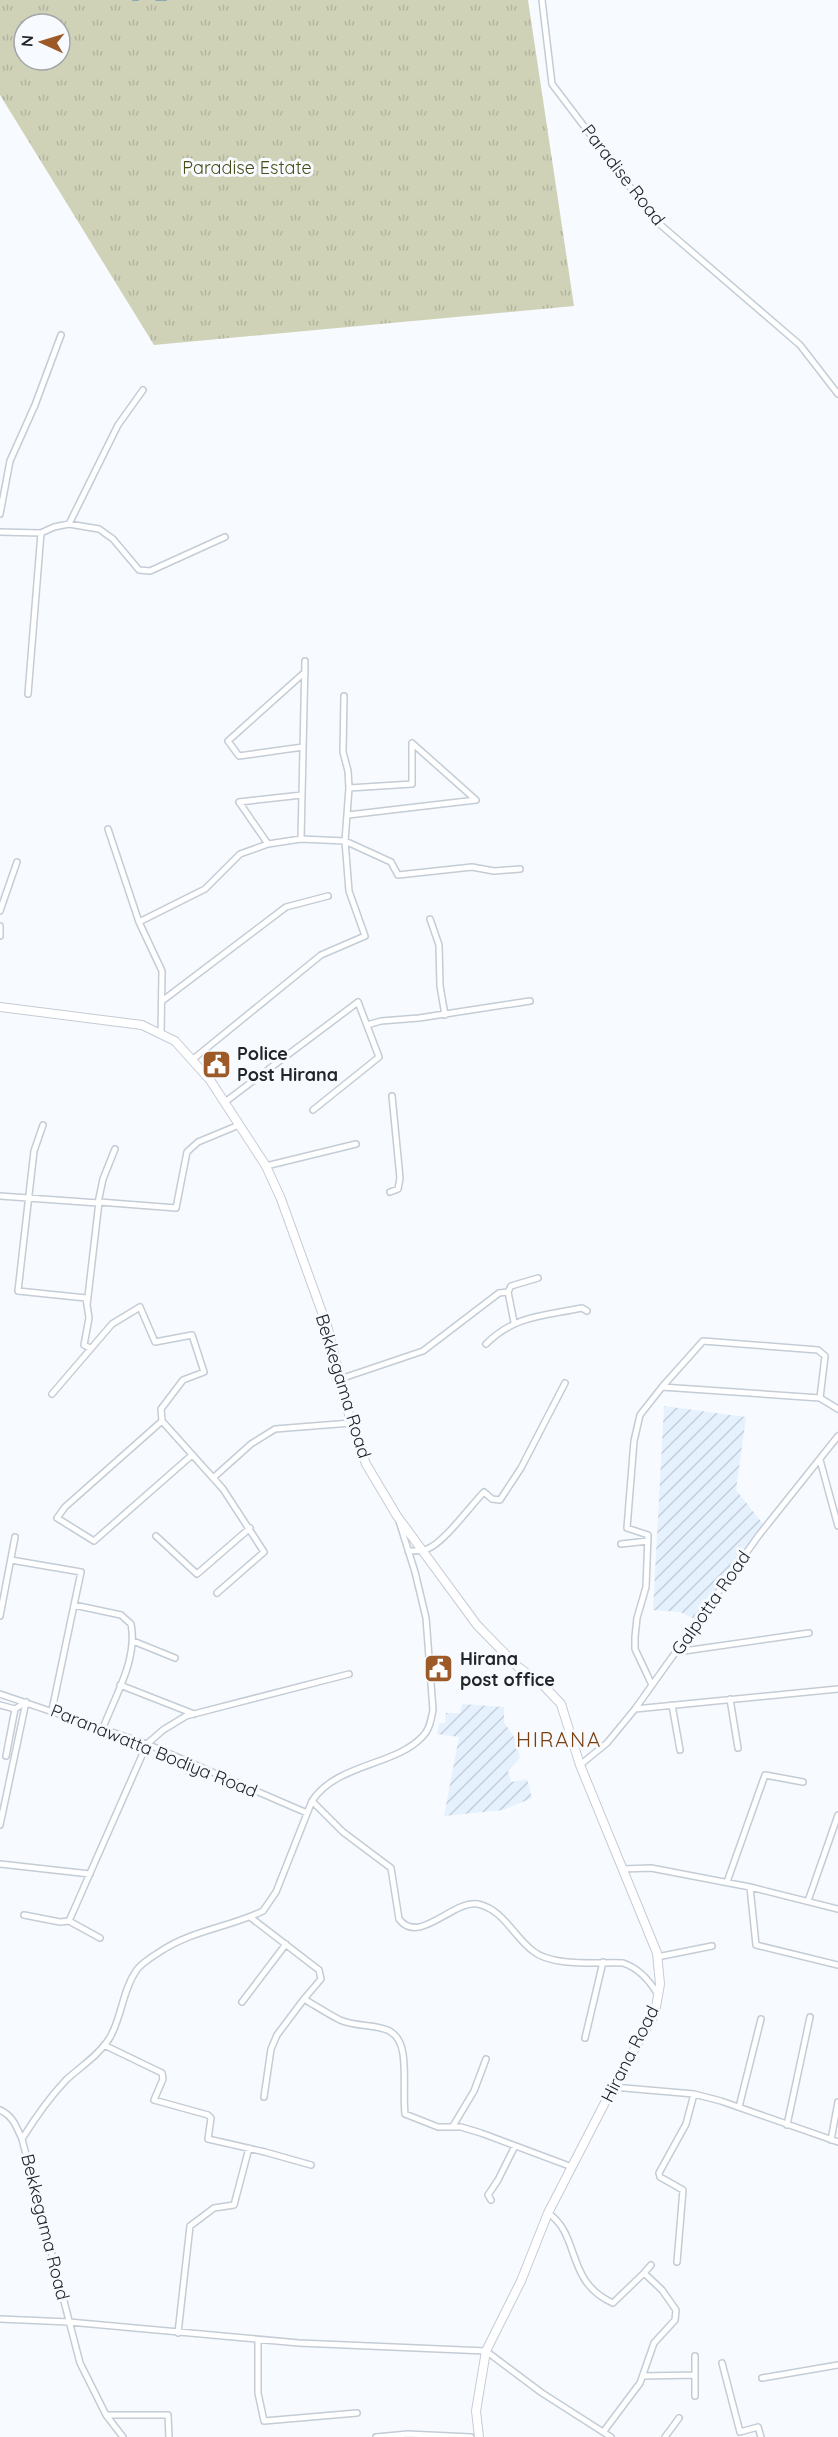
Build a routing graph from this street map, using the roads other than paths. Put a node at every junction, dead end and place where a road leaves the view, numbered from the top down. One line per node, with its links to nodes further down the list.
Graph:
1 (542, 0): 4 (street, Paradise Road)
2 (61, 335): 5 (street)
3 (143, 390): 6 (street)
4 (838, 394)
5 (0, 514)
6 (69, 524): 8 (street); 9 (street)
7 (0, 531): 8 (street)
8 (41, 533): 12 (street)
9 (225, 537)
10 (305, 661): 11 (street)
11 (305, 672): 14 (street); 14 (street)
12 (28, 694)
13 (344, 696): 15 (street)
14 (303, 747): 16 (street)
15 (349, 788): 17 (street); 17 (street)
16 (302, 795): 19 (street); 21 (street)
17 (348, 814): 20 (street)
18 (108, 829): 27 (street)
19 (301, 839): 20 (street); 21 (street)
20 (345, 841): 23 (street); 36 (street)
21 (268, 844): 27 (street)
22 (17, 862): 25 (street)
23 (520, 868)
24 (328, 896): 30 (street)
25 (0, 911)
26 (430, 919): 33 (street)
27 (139, 922): 30 (street)
28 (0, 926): 29 (street)
29 (0, 936)
30 (162, 1001): 35 (street)
31 (530, 1001): 33 (street)
32 (0, 1007): 35 (street, Bekkegama Road)
33 (445, 1014): 34 (street)
34 (367, 1025): 38 (street); 39 (street)
35 (161, 1034): 36 (street, Bekkegama Road)
36 (192, 1060): 38 (street, Bekkegama Road)
37 (392, 1096): 45 (street)
38 (225, 1102): 41 (street, Bekkegama Road)
39 (313, 1110)
40 (43, 1125): 47 (street)
41 (239, 1125): 44 (street, Bekkegama Road); 48 (street)
42 (356, 1144): 44 (street)
43 (115, 1149): 48 (street)
44 (266, 1166): 56 (street, Bekkegama Road)
45 (390, 1192)
46 (0, 1196): 47 (street)
47 (29, 1197): 48 (street); 51 (street)
48 (99, 1202): 51 (street)
49 (538, 1278): 50 (street)
50 (508, 1292): 53 (street); 56 (street)
51 (87, 1305): 55 (street)
52 (587, 1311): 53 (street)
53 (514, 1322): 54 (street)
54 (486, 1344)
55 (90, 1348): 59 (street); 62 (street)
56 (340, 1379): 63 (street, Bekkegama Road)
57 (565, 1383): 75 (street)
58 (662, 1387): 60 (street); 60 (street); 73 (street)
59 (52, 1394)
60 (820, 1398): 61 (street)
61 (838, 1409)
62 (162, 1421): 65 (street); 65 (street)
63 (351, 1423): 67 (street); 68 (street, Bekkegama Road)
64 (838, 1436): 66 (street, Galpotta Road)
65 (192, 1455): 67 (street)
66 (819, 1460): 69 (street); 83 (street, Galpotta Road)
67 (213, 1478): 70 (street)
68 (398, 1516): 75 (street); 76 (street, Bekkegama Road)
69 (838, 1526)
70 (250, 1528): 71 (street); 78 (street)
71 (156, 1536)
72 (15, 1537): 77 (street)
73 (648, 1541): 74 (street); 87 (street)
74 (621, 1544)
75 (421, 1550): 76 (street); 104 (street)
76 (408, 1551): 106 (street, Bekkegama Road)
77 (11, 1560): 79 (street); 80 (street)
78 (217, 1593)
79 (74, 1605): 82 (street); 97 (street)
80 (0, 1616)
81 (809, 1633): 83 (street)
82 (133, 1641): 84 (street); 86 (street)
83 (676, 1652): 87 (street, Galpotta Road)
84 (176, 1658)
85 (349, 1674): 98 (street)
86 (120, 1685): 98 (street); 99 (street)
87 (652, 1685): 96 (street, Galpotta Road)
88 (837, 1690): 90 (street); 91 (street)
89 (0, 1694): 92 (street, Paranawatta Bodiya Road)
90 (730, 1699): 94 (street); 101 (street)
91 (838, 1699)
92 (26, 1702): 95 (street); 97 (street, Paranawatta Bodiya Road); 109 (street)
93 (0, 1705): 95 (street)
94 (672, 1705): 96 (street); 102 (street)
95 (15, 1709): 103 (street)
96 (635, 1709): 104 (street, Galpotta Road)
97 (52, 1710): 99 (street, Paranawatta Bodiya Road)
98 (194, 1714): 100 (street)
99 (103, 1728): 100 (street, Paranawatta Bodiya Road)
100 (147, 1744): 107 (street, Paranawatta Bodiya Road); 112 (street)
101 (738, 1748)
102 (680, 1750)
103 (6, 1756)
104 (580, 1765): 111 (street)
105 (803, 1782): 113 (street)
106 (312, 1801): 107 (street, Bekkegama Road); 124 (street, Hirana Road)
107 (307, 1813): 118 (street, Bekkegama Road)
108 (838, 1815): 115 (street)
109 (0, 1824)
110 (0, 1864): 112 (street)
111 (622, 1869): 113 (street); 123 (street)
112 (90, 1874): 119 (street)
113 (727, 1882): 114 (street)
114 (750, 1887): 115 (street); 125 (street)
115 (808, 1901): 116 (street)
116 (838, 1909)
117 (24, 1915): 119 (street)
118 (250, 1917): 121 (street); 132 (street, Bekkegama Road)
119 (69, 1922): 120 (street)
120 (100, 1938)
121 (286, 1944): 127 (street); 128 (street)
122 (712, 1946): 123 (street)
123 (657, 1957): 126 (street)
124 (603, 1962): 126 (street, Hirana Road); 131 (street)
125 (838, 1965)
126 (658, 1997): 134 (street, Hirana Road)
127 (304, 1999): 136 (street); 141 (street)
128 (242, 2002)
129 (810, 2018): 140 (street)
130 (761, 2019): 138 (street)
131 (585, 2038)
132 (104, 2045): 142 (street, Bekkegama Road); 146 (street)
133 (486, 2059): 141 (street)
134 (613, 2087): 135 (street); 148 (street, Hirana Road)
135 (694, 2094): 138 (street); 151 (street)
136 (264, 2097)
137 (838, 2102): 143 (street)
138 (739, 2108): 140 (street)
139 (0, 2110): 142 (street)
140 (787, 2125): 143 (street)
141 (453, 2126): 145 (street)
142 (22, 2139): 156 (street, Bekkegama Road)
143 (831, 2140): 144 (street)
144 (838, 2142)
145 (515, 2146): 148 (street); 149 (street)
146 (249, 2148): 147 (street); 157 (street)
147 (310, 2165)
148 (572, 2167): 150 (street, Hirana Road)
149 (491, 2200)
150 (549, 2213): 153 (street); 159 (street, Hirana Road)
151 (677, 2262)
152 (651, 2265): 153 (street)
153 (644, 2273): 164 (street)
154 (0, 2312): 155 (street)
155 (3, 2318): 156 (street)
156 (69, 2322): 157 (street); 168 (street, Bekkegama Road)
157 (178, 2333): 158 (street)
158 (258, 2340): 159 (street); 167 (street)
159 (486, 2351): 170 (street); 175 (street, Hirana Road)
160 (695, 2356): 163 (street)
161 (722, 2363): 178 (street)
162 (838, 2365): 165 (street)
163 (695, 2375): 164 (street); 166 (street)
164 (643, 2376): 170 (street)
165 (762, 2378)
166 (695, 2396)
167 (357, 2413)
168 (106, 2415): 171 (street, Bekkegama Road); 172 (street)
169 (679, 2418): 177 (street)
170 (604, 2431): 176 (street)
171 (123, 2437)
172 (169, 2437)
173 (376, 2437): 174 (street)
174 (471, 2437)
175 (479, 2437)
176 (611, 2437)
177 (665, 2437)
178 (761, 2437)

